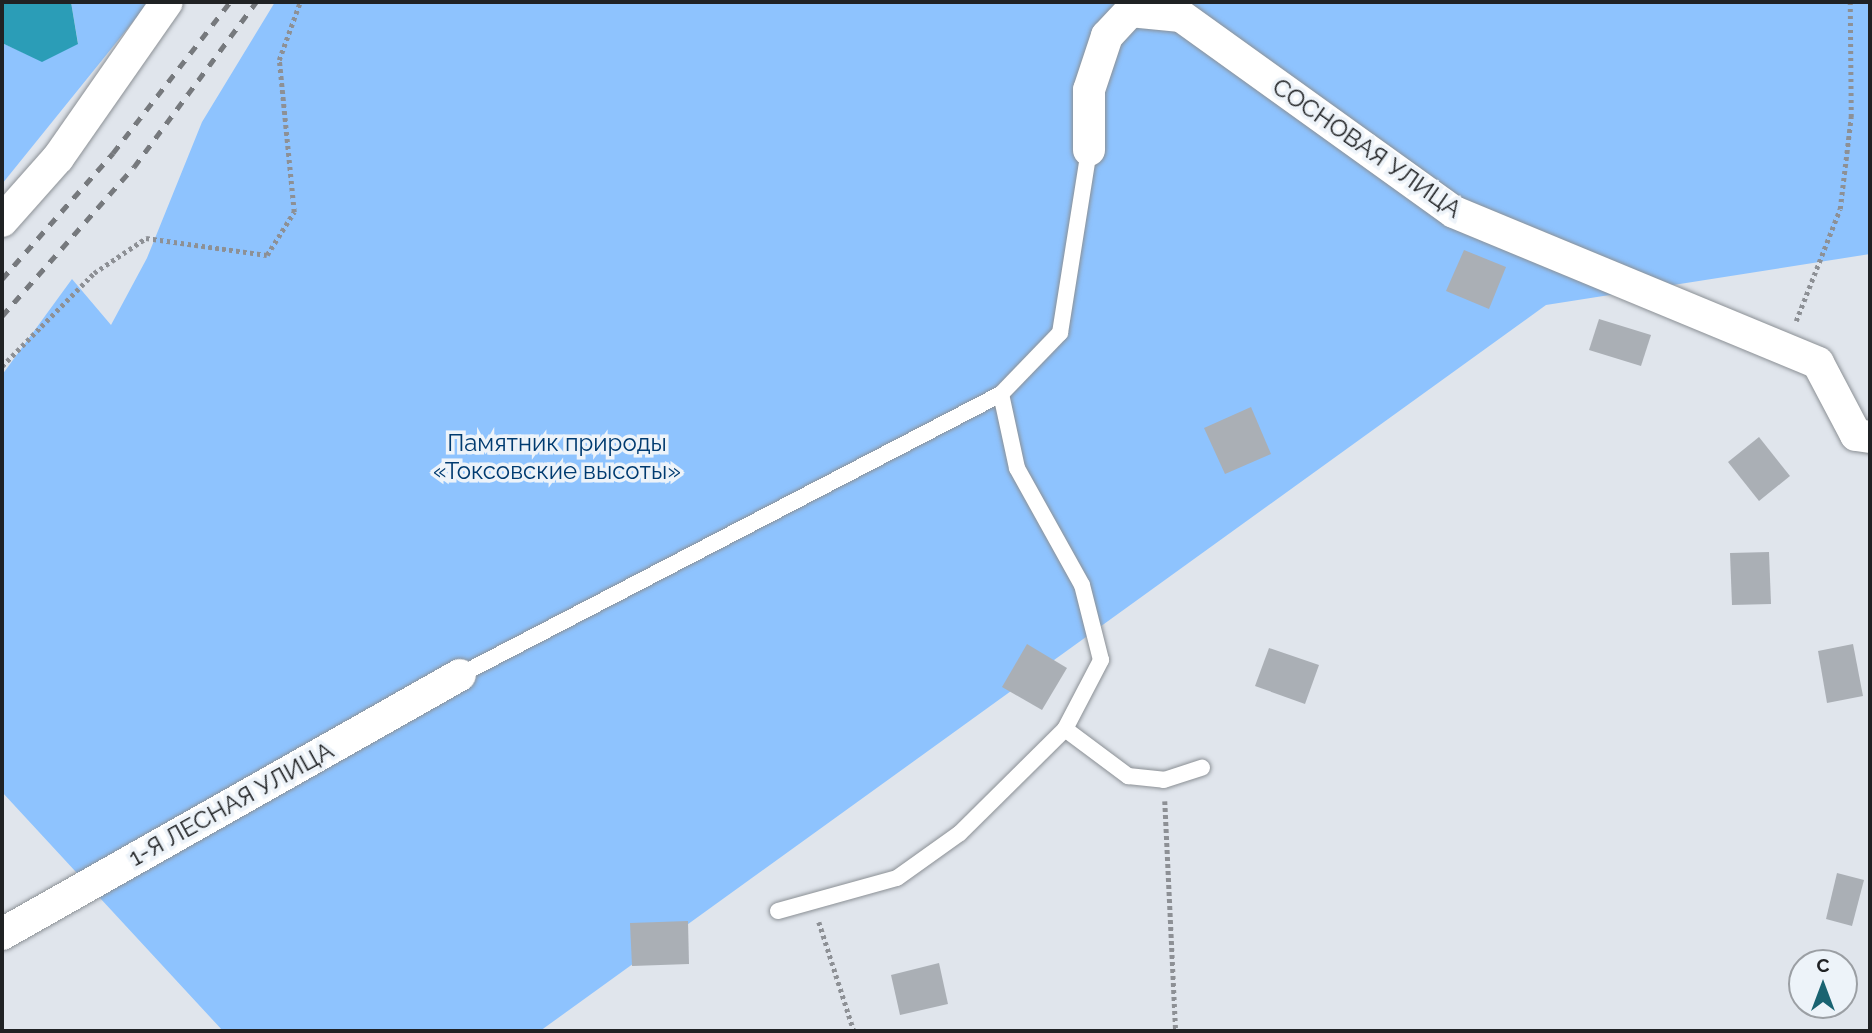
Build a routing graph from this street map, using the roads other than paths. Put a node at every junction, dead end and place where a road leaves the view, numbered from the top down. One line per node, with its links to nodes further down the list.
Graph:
1 (167, 2): 3 (street)
2 (1089, 149): 4 (lane); 5 (street, СОСНОВАЯ УЛИЦА)
3 (2, 221)
4 (1000, 394): 6 (lane); 7 (lane)
5 (1870, 437)
6 (460, 675): 10 (street, 1-Я ЛЕСНАЯ УЛИЦА)
7 (1065, 729): 8 (lane); 9 (lane)
8 (1202, 768)
9 (778, 911)
10 (2, 934)

